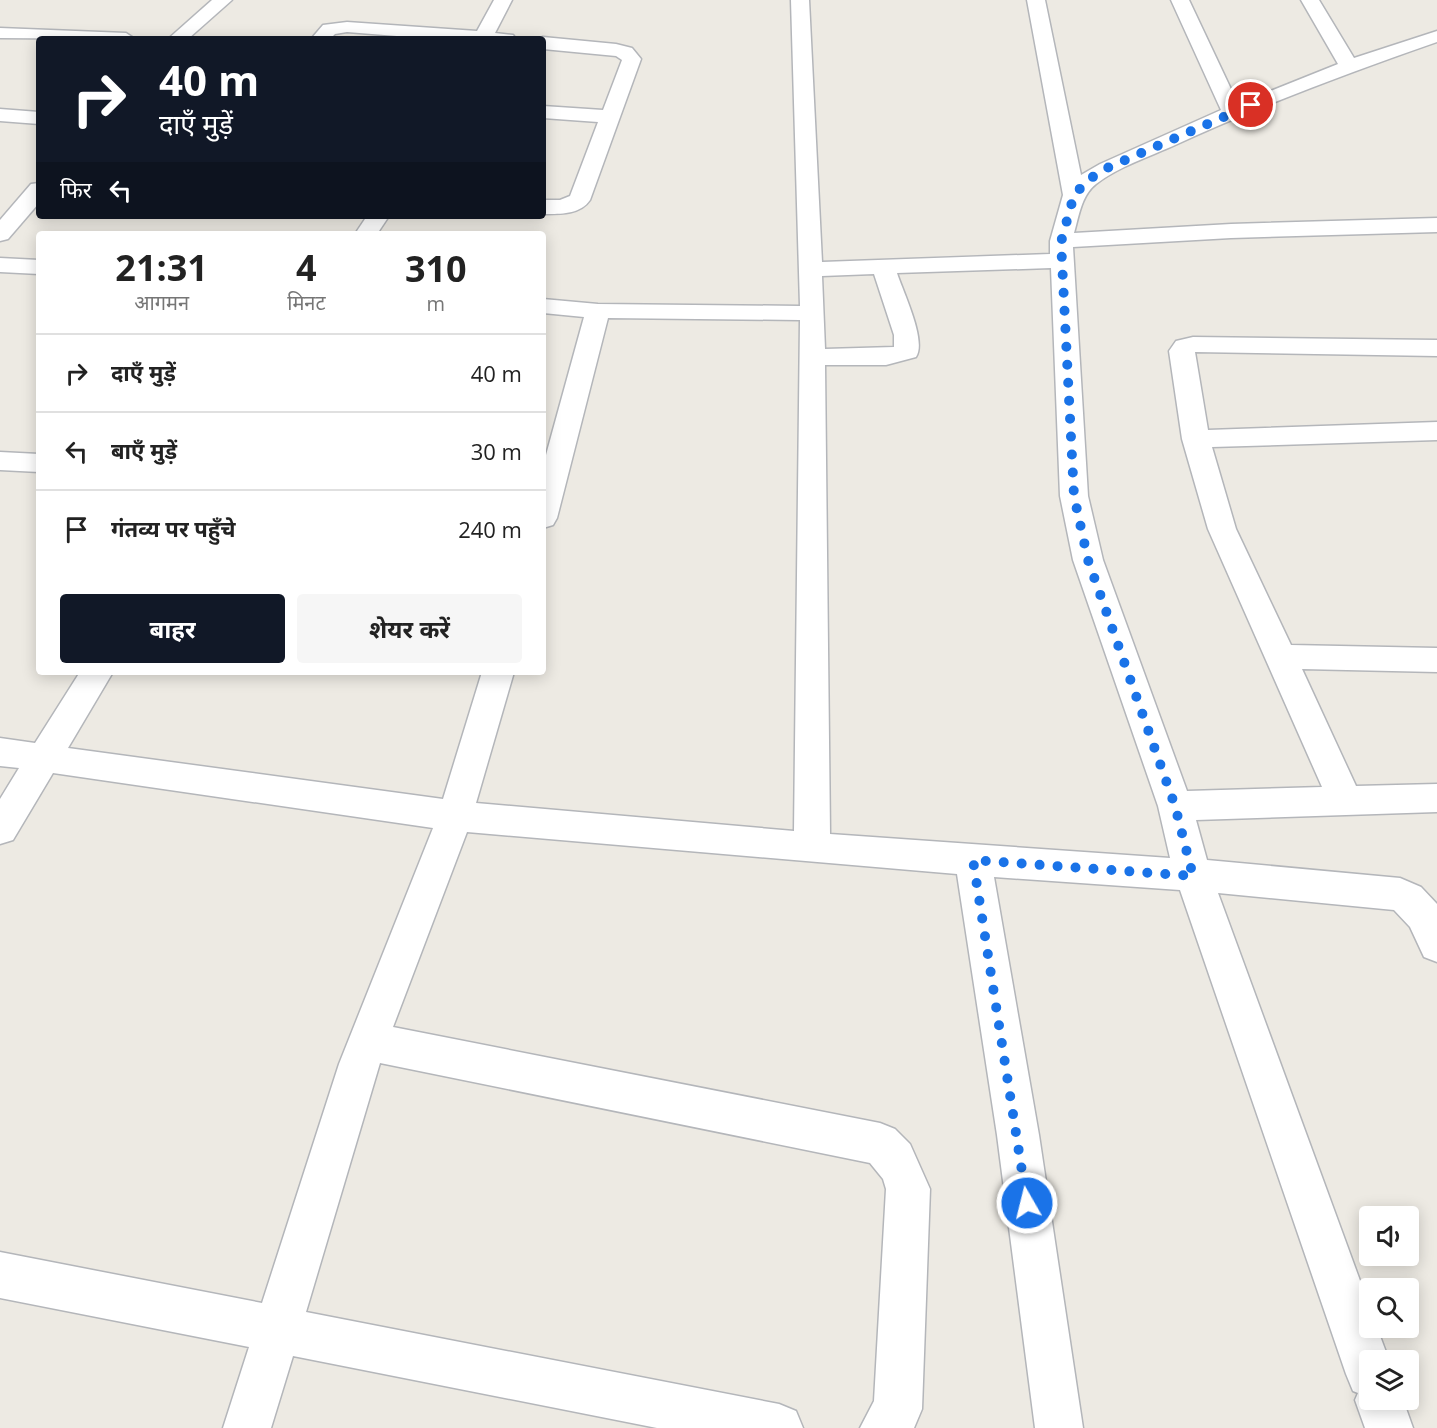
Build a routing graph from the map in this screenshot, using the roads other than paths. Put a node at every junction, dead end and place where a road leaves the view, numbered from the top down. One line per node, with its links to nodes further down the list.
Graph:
1 (224, 0): 9 (street)
2 (503, 0): 12 (street)
3 (800, 0): 30 (street)
4 (1036, 0): 22 (street)
5 (1180, 0): 17 (street)
6 (1310, 0): 15 (street)
7 (0, 33): 8 (street)
8 (63, 36)
9 (181, 36)
10 (323, 36): 11 (street)
11 (456, 36)
12 (484, 36)
13 (1437, 36): 15 (street)
14 (546, 43): 19 (street)
15 (1349, 66): 17 (street)
16 (546, 112): 19 (street)
17 (1232, 113): 22 (street)
18 (0, 114): 20 (street)
19 (610, 117): 23 (street)
20 (36, 118)
21 (36, 192): 25 (street)
22 (1074, 195): 26 (street)
23 (546, 207)
24 (1437, 225): 26 (street)
25 (0, 234)
26 (1061, 251): 29 (street); 49 (street)
27 (0, 265): 28 (street)
28 (36, 267)
29 (883, 267): 30 (street); 35 (street)
30 (810, 270): 33 (street)
31 (546, 306): 32 (street)
32 (598, 311): 33 (street); 40 (street)
33 (812, 313): 35 (street)
34 (1437, 348): 37 (street)
35 (812, 357): 52 (street)
36 (1437, 430): 37 (street)
37 (1196, 439): 41 (street)
38 (0, 461): 39 (street)
39 (36, 463)
40 (546, 503)
41 (1280, 657): 42 (street); 48 (street)
42 (1437, 660)
43 (95, 675): 46 (street)
44 (497, 675): 50 (street)
45 (0, 752): 46 (street)
46 (44, 757): 50 (street); 51 (street)
47 (1437, 798): 48 (street)
48 (1346, 801): 49 (street)
49 (1175, 806): 54 (street)
50 (455, 816): 52 (street); 56 (street)
51 (0, 829)
52 (812, 848): 53 (street)
53 (973, 860): 54 (street); 64 (street)
54 (1193, 876): 55 (street); 59 (street)
55 (1437, 945)
56 (367, 1041): 58 (street); 63 (street)
57 (0, 1275): 58 (street)
58 (278, 1328): 61 (street); 62 (street)
59 (1361, 1350)
60 (1383, 1410): 65 (street)
61 (247, 1428)
62 (779, 1428)
63 (884, 1428)
64 (1059, 1428)
65 (1389, 1428)

